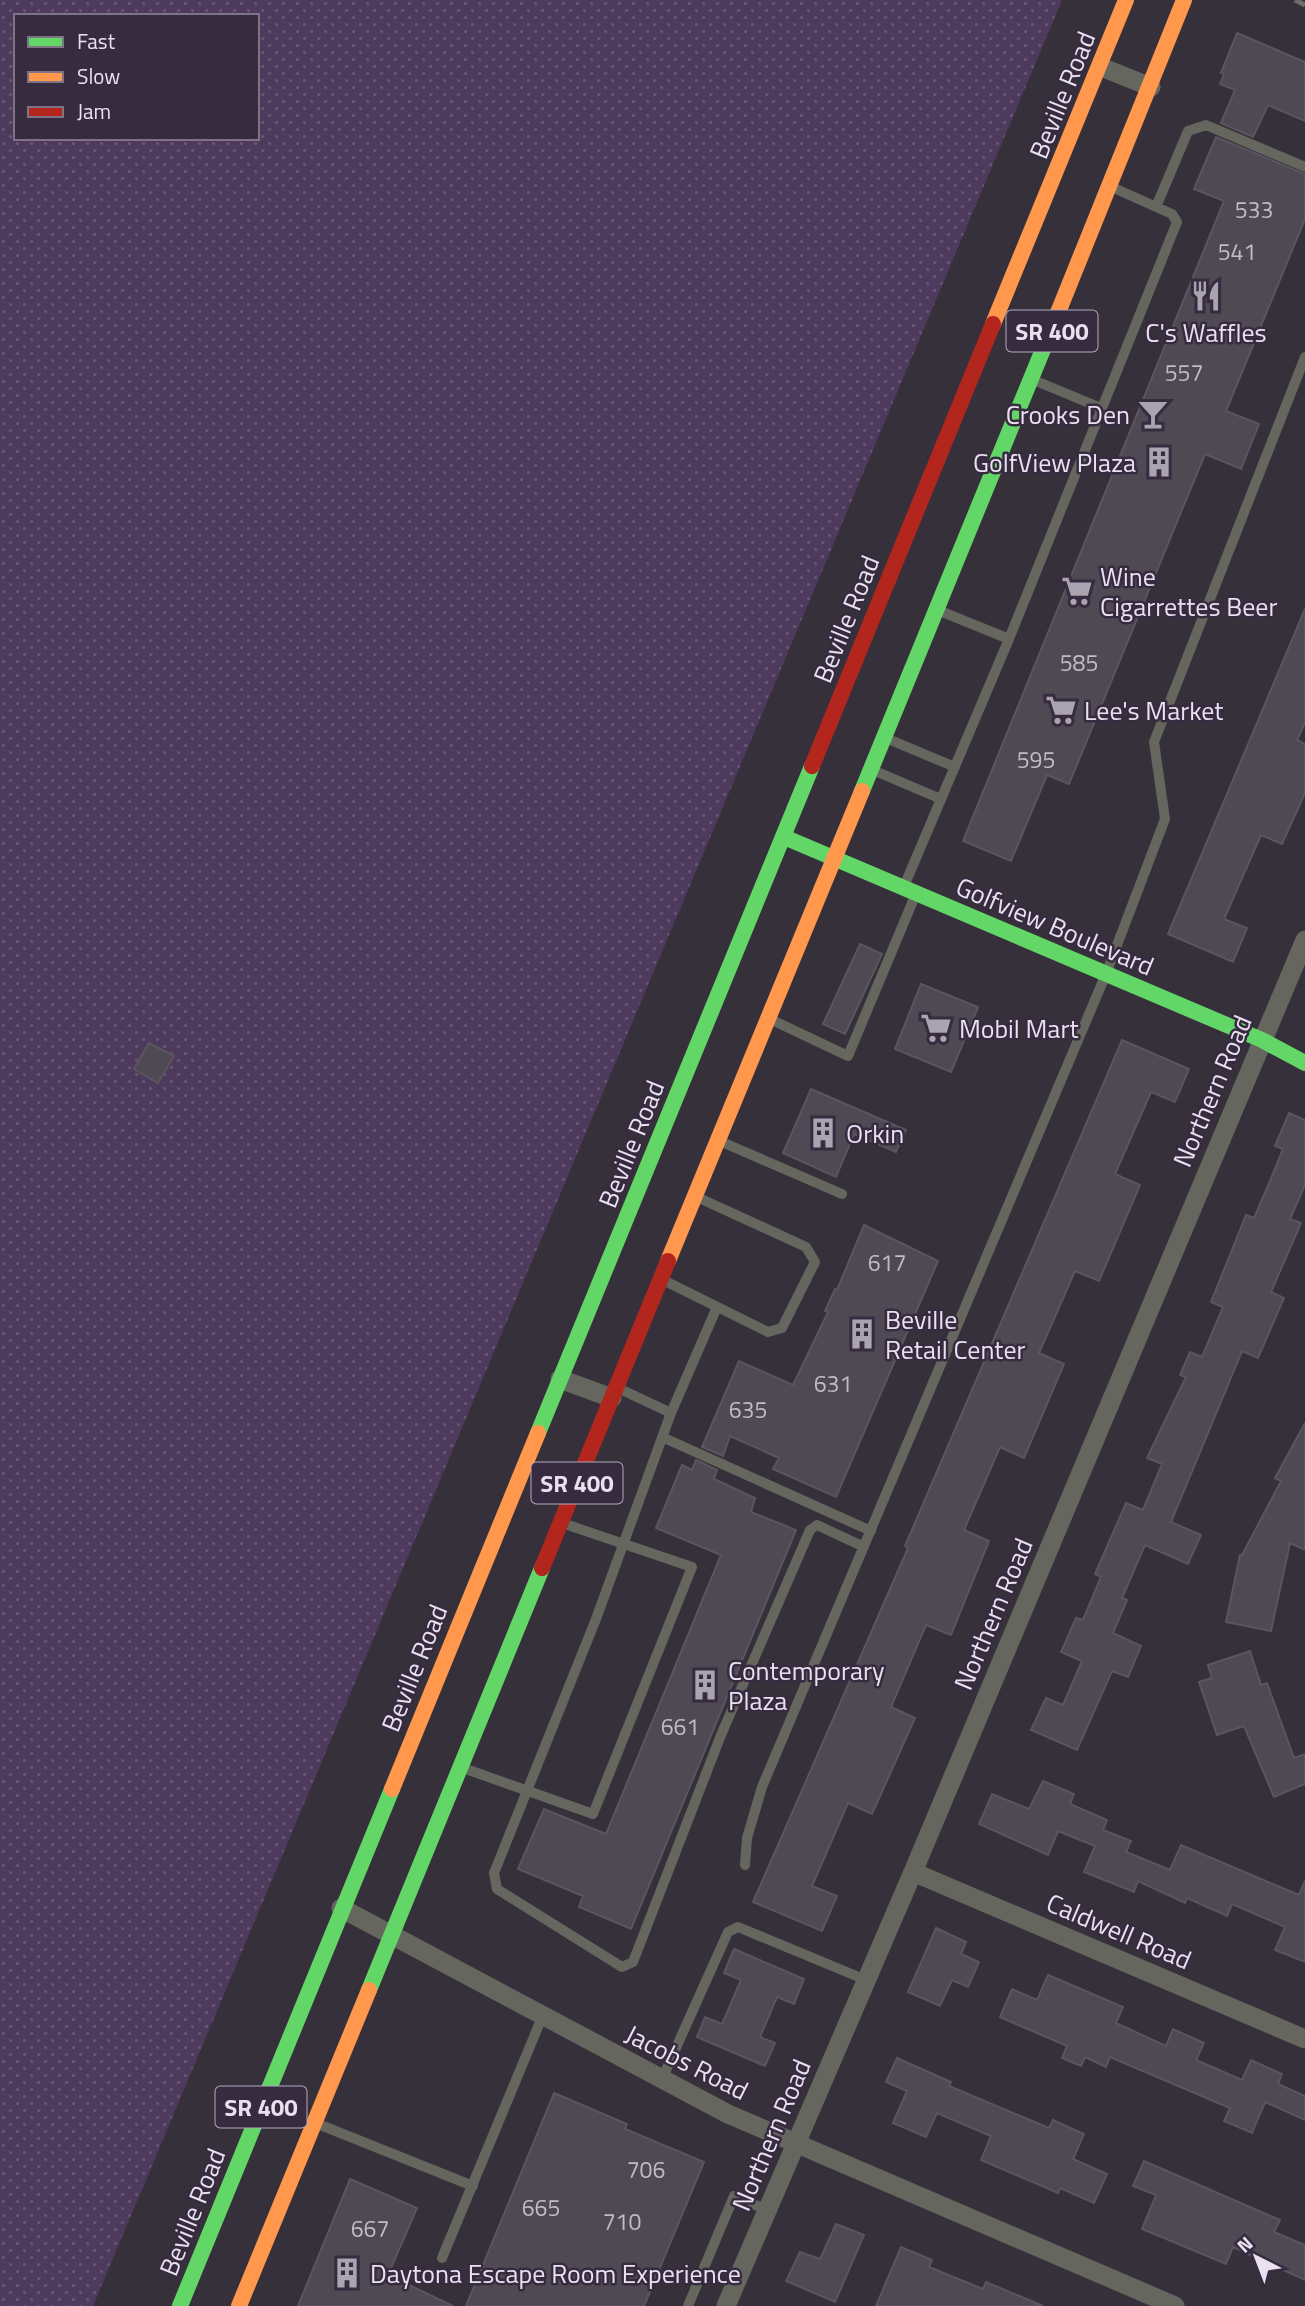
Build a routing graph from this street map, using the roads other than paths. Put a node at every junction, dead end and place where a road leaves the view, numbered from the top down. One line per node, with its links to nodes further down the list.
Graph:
1 (1126, 0): 3 (main road, Beville Road / SR 400)
2 (1184, 0): 4 (main road, SR 400)
3 (1101, 66): 4 (street); 17 (main road, Beville Road / SR 400)
4 (1151, 88): 6 (main road, SR 400)
5 (1305, 167): 7 (lane)
6 (1111, 187): 7 (lane); 9 (main road, SR 400)
7 (1156, 206): 10 (lane)
8 (1305, 356): 21 (lane)
9 (1032, 379): 10 (lane); 11 (main road, SR 400)
10 (1101, 408): 12 (lane)
11 (937, 609): 12 (lane); 13 (main road, SR 400)
12 (1009, 639): 14 (lane)
13 (885, 737): 14 (lane); 15 (main road, SR 400)
14 (955, 767): 16 (lane)
15 (871, 770): 16 (lane); 18 (main road, SR 400)
16 (942, 799): 19 (lane)
17 (784, 837): 18 (main road, Golfview Boulevard); 30 (main road, Beville Road / SR 400)
18 (834, 858): 19 (main road, Golfview Boulevard); 22 (main road, SR 400)
19 (910, 891): 21 (main road, Golfview Boulevard); 22 (lane)
20 (1305, 940): 23 (street, Northern Road)
21 (1107, 974): 23 (main road, Golfview Boulevard); 35 (lane)
22 (768, 1018): 25 (main road, SR 400)
23 (1262, 1040): 24 (main road, Golfview Boulevard); 41 (street, Northern Road)
24 (1305, 1063)
25 (718, 1141): 26 (lane); 27 (main road, SR 400)
26 (842, 1194)
27 (695, 1196): 28 (main road, SR 400); 29 (lane)
28 (661, 1280): 29 (lane); 31 (main road, SR 400)
29 (718, 1307): 32 (lane)
30 (560, 1379): 31 (street); 42 (main road, Beville Road / SR 400)
31 (614, 1393): 32 (lane); 34 (main road, SR 400)
32 (671, 1412): 33 (lane)
33 (662, 1437): 35 (lane); 36 (lane)
34 (561, 1522): 36 (lane); 38 (main road, SR 400)
35 (871, 1531): 37 (lane)
36 (624, 1544): 39 (lane); 39 (lane)
37 (864, 1547): 39 (lane); 40 (lane)
38 (460, 1767): 39 (lane); 43 (main road, SR 400)
39 (527, 1791)
40 (745, 1865)
41 (913, 1872): 44 (street, Northern Road); 46 (street, Caldwell Road)
42 (341, 1908): 43 (street, Jacobs Road); 53 (main road, Beville Road / SR 400)
43 (391, 1935): 45 (street, Jacobs Road); 48 (main road, SR 400)
44 (866, 1980): 47 (lane); 49 (street, Northern Road)
45 (543, 2015): 47 (street, Jacobs Road); 50 (lane)
46 (1305, 2039)
47 (662, 2079): 49 (street, Jacobs Road)
48 (314, 2123): 50 (lane); 54 (main road, SR 400)
49 (796, 2144): 51 (street, Northern Road); 57 (street, Jacobs Road)
50 (473, 2186): 52 (lane)
51 (767, 2210): 55 (lane); 56 (street, Northern Road)
52 (442, 2258)
53 (180, 2306)
54 (239, 2306)
55 (688, 2306)
56 (726, 2306)
57 (1175, 2306)

